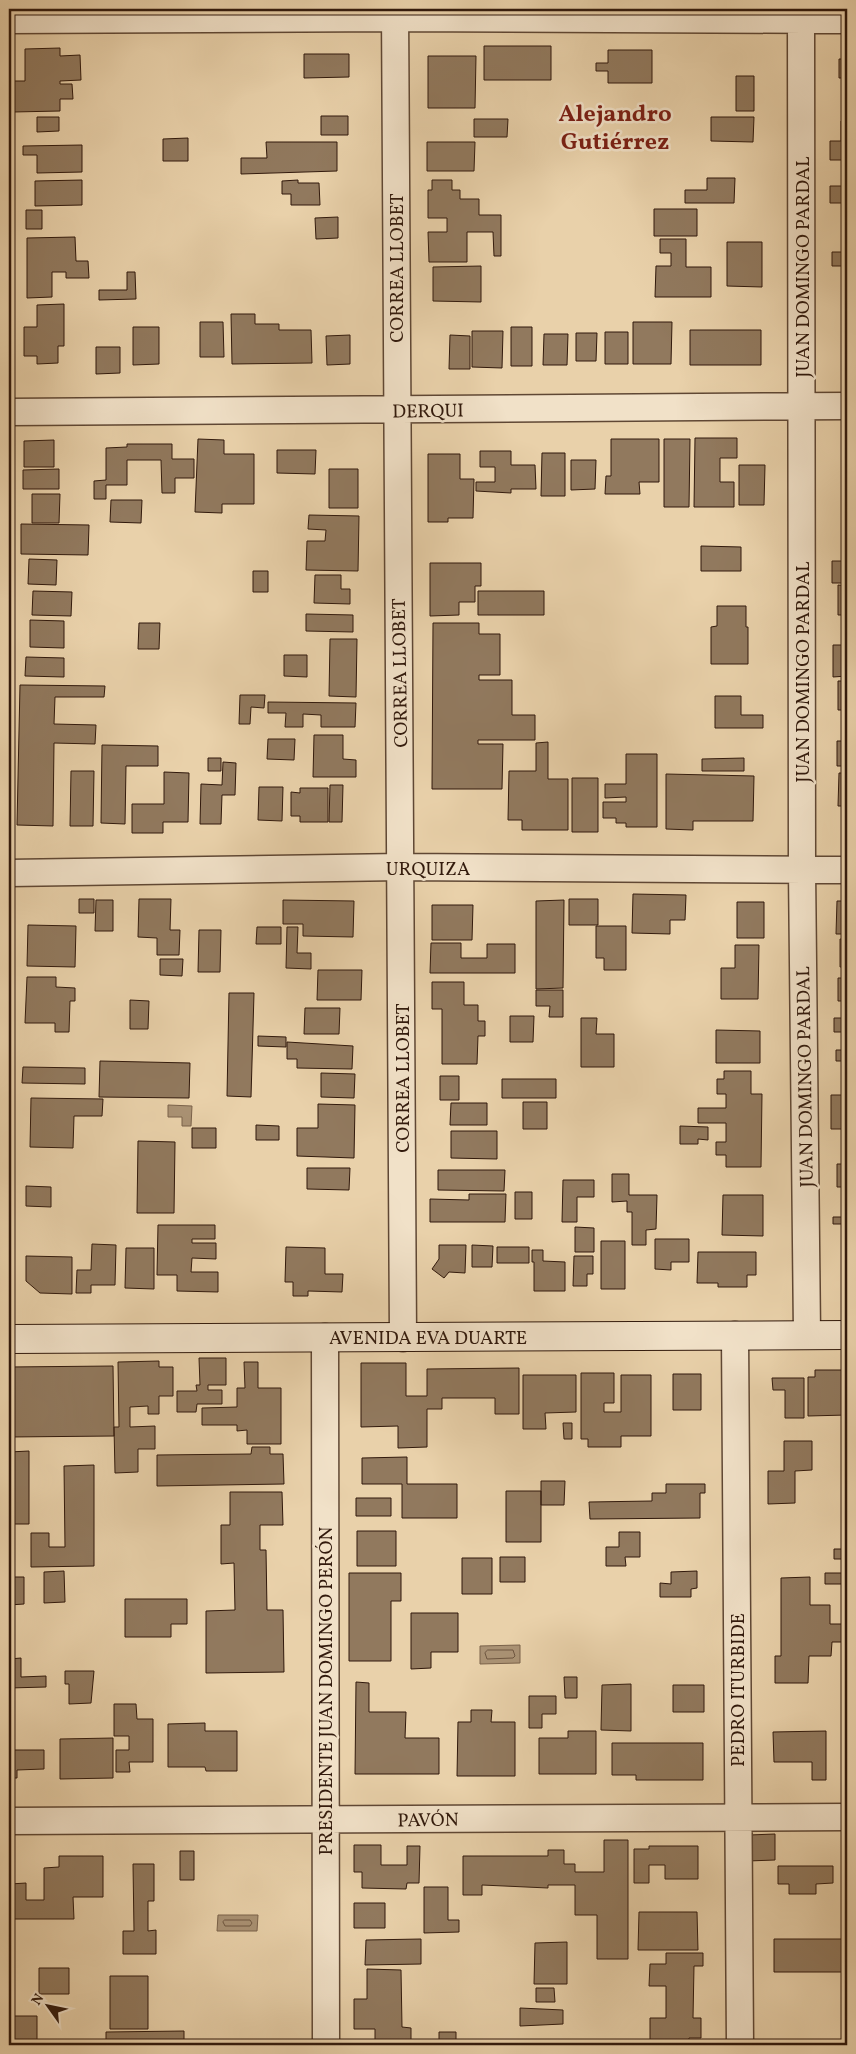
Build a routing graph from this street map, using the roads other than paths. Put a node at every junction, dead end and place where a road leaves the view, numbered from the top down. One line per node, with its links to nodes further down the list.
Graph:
1 (395, 13): 2 (street); 3 (street); 7 (street, CORREA LLOBET)
2 (802, 14): 4 (street); 5 (street, JUAN DOMINGO PARDAL)
3 (9, 20)
4 (847, 20)
5 (802, 406): 6 (street, DERQUI); 7 (street, DERQUI); 10 (street, JUAN DOMINGO PARDAL)
6 (847, 406)
7 (397, 410): 8 (street, DERQUI); 9 (street, CORREA LLOBET)
8 (9, 412)
9 (402, 867): 10 (street, URQUIZA); 12 (street, URQUIZA); 17 (street, CORREA LLOBET)
10 (802, 870): 11 (street, URQUIZA); 13 (street, JUAN DOMINGO PARDAL)
11 (847, 870)
12 (9, 873)
13 (806, 1334): 14 (main road, AVENIDA EVA DUARTE); 15 (main road, AVENIDA EVA DUARTE)
14 (735, 1335): 17 (main road, AVENIDA EVA DUARTE); 19 (street, PEDRO ITURBIDE)
15 (847, 1335)
16 (325, 1337): 17 (main road, AVENIDA EVA DUARTE); 18 (main road, AVENIDA EVA DUARTE); 21 (street, PRESIDENTE JUAN DOMINGO PERÓN)
17 (403, 1338)
18 (9, 1339)
19 (738, 1816): 20 (street, PAVÓN); 21 (street, PAVÓN); 24 (street, PEDRO ITURBIDE)
20 (847, 1817)
21 (326, 1820): 22 (street, PAVÓN); 23 (street, PRESIDENTE JUAN DOMINGO PERÓN)
22 (9, 1821)
23 (326, 2045)
24 (740, 2045)

